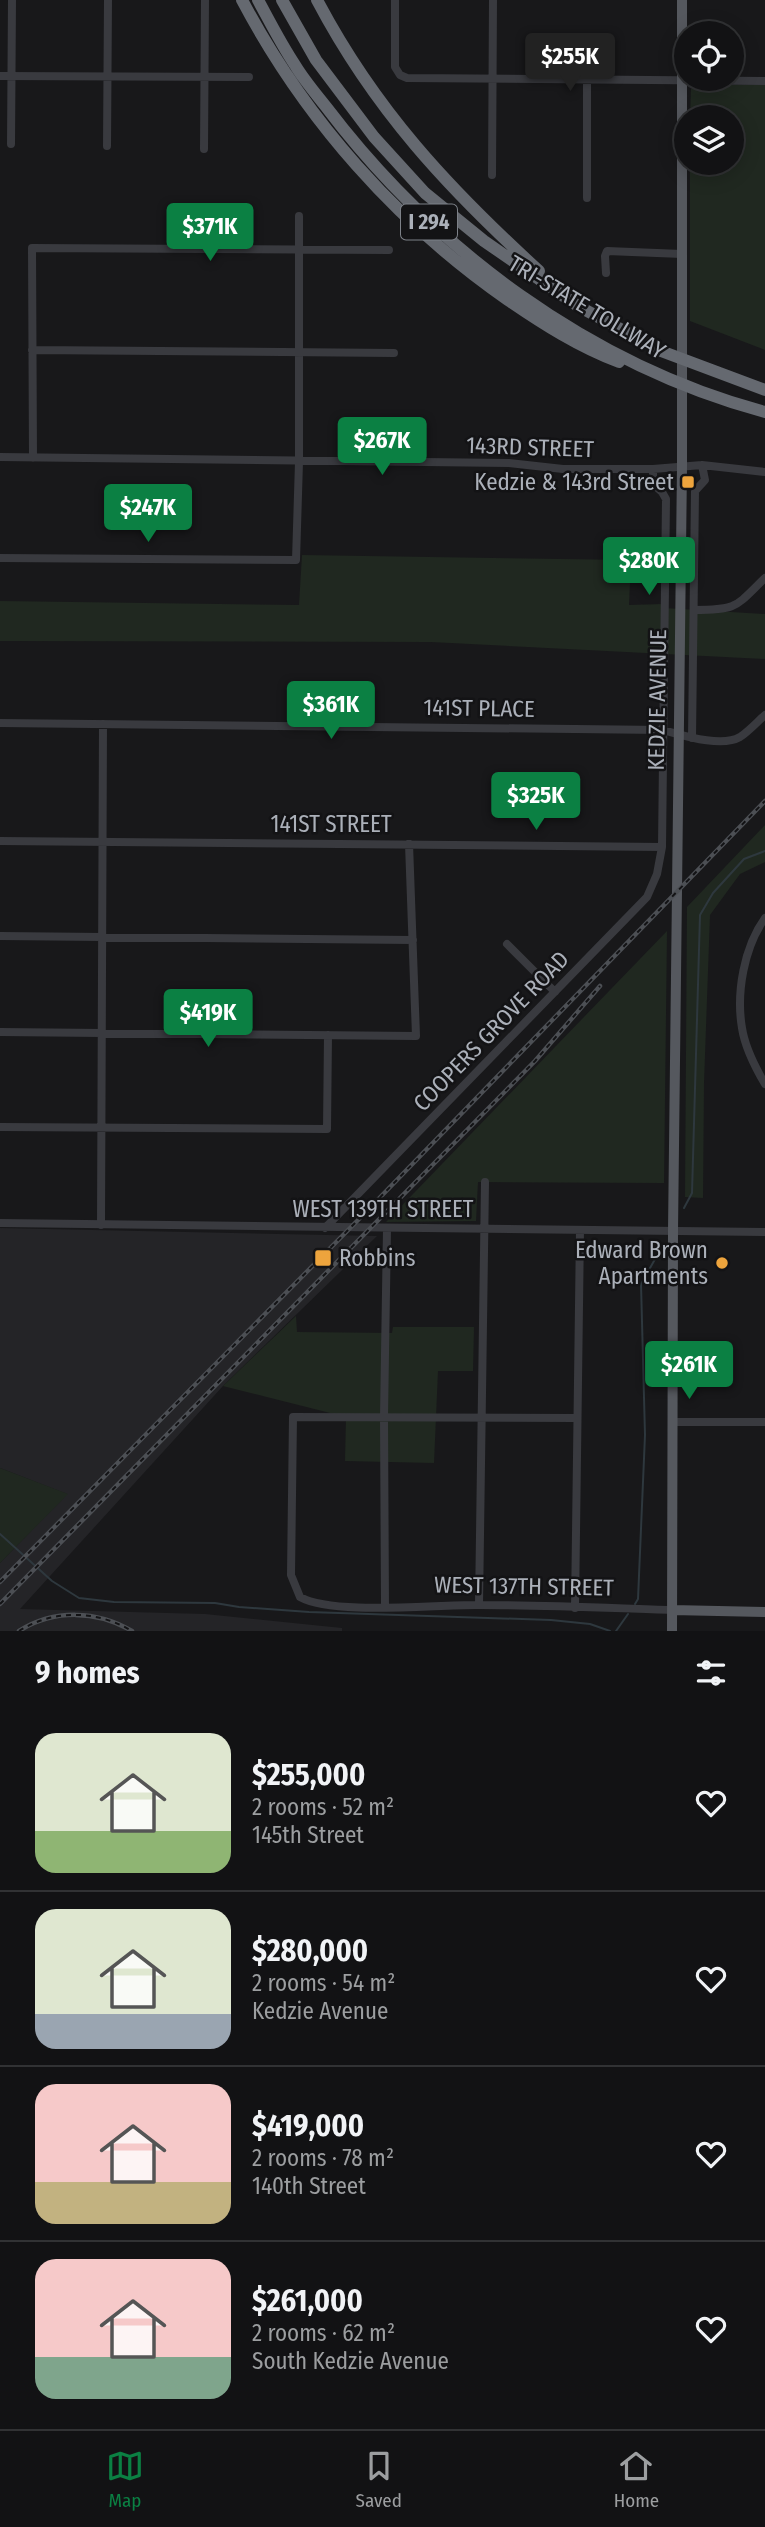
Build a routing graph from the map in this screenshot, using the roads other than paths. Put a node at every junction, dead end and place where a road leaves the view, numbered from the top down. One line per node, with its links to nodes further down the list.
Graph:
1 (12, 0): 15 (street)
2 (108, 0): 16 (street)
3 (205, 0): 17 (street)
4 (233, 0): 13 (highway)
5 (242, 0): 13 (highway)
6 (258, 0): 39 (highway, TRI-STATE TOLLWAY / I 294)
7 (282, 0): 35 (highway, TRI-STATE TOLLWAY / I 294)
8 (317, 0): 35 (highway)
9 (395, 0): 19 (street)
10 (493, 0): 19 (street)
11 (682, 0): 12 (main road, KEDZIE AVENUE)
12 (682, 21)
13 (283, 70): 39 (highway)
14 (0, 76): 15 (street)
15 (12, 76): 16 (street); 25 (street)
16 (107, 76): 17 (street); 26 (street)
17 (205, 77): 18 (street); 27 (street)
18 (249, 78)
19 (492, 78): 20 (street); 28 (street)
20 (587, 79): 21 (street); 29 (street)
21 (674, 80)
22 (744, 81): 23 (street)
23 (765, 81)
24 (682, 91): 33 (main road, KEDZIE AVENUE)
25 (11, 144)
26 (107, 146)
27 (204, 149)
28 (492, 175)
29 (587, 198)
30 (299, 216): 31 (street)
31 (298, 249): 32 (street); 36 (street); 37 (street)
32 (389, 250)
33 (682, 254): 34 (street); 46 (main road, KEDZIE AVENUE)
34 (606, 273)
35 (578, 306): 40 (highway, TRI-STATE TOLLWAY / I 294)
36 (32, 350): 37 (street); 43 (street)
37 (299, 353): 38 (street); 44 (street)
38 (394, 353)
39 (662, 377): 41 (highway, TRI-STATE TOLLWAY / I 294)
40 (765, 390)
41 (765, 412)
42 (0, 457): 43 (street, 143RD STREET)
43 (33, 458): 44 (street, 143RD STREET)
44 (299, 462): 47 (street, 143RD STREET); 49 (street)
45 (702, 465): 46 (street, 143RD STREET); 48 (street, 143RD STREET); 51 (street)
46 (682, 466): 47 (street, 143RD STREET); 80 (main road, KEDZIE AVENUE)
47 (653, 469): 55 (street, COOPERS GROVE ROAD)
48 (765, 472)
49 (0, 558)
50 (765, 578): 51 (street)
51 (694, 610): 56 (street)
52 (765, 715): 56 (street, 141ST PLACE)
53 (0, 723): 54 (street, 141ST PLACE)
54 (103, 724): 55 (street, 141ST PLACE); 58 (street)
55 (663, 730): 56 (street, 141ST PLACE); 60 (street, COOPERS GROVE ROAD)
56 (692, 738)
57 (0, 841): 58 (street, 141ST STREET)
58 (102, 841): 59 (street, 141ST STREET); 63 (street)
59 (409, 844): 60 (street, 141ST STREET); 64 (street)
60 (662, 847): 66 (street, COOPERS GROVE ROAD)
61 (765, 918): 70 (street)
62 (0, 936): 63 (street)
63 (102, 938): 64 (street); 68 (street)
64 (413, 940): 69 (street)
65 (507, 944): 66 (street)
66 (555, 992): 76 (street, COOPERS GROVE ROAD)
67 (0, 1032): 68 (street)
68 (102, 1034): 69 (street); 72 (street)
69 (328, 1035): 72 (street)
70 (765, 1084)
71 (0, 1127): 72 (street)
72 (102, 1128): 75 (street)
73 (485, 1182): 78 (street)
74 (0, 1223): 75 (street, WEST 139TH STREET)
75 (101, 1225): 76 (street, WEST 139TH STREET)
76 (326, 1228): 77 (street, WEST 139TH STREET)
77 (387, 1228): 78 (street, WEST 139TH STREET); 82 (street)
78 (484, 1229): 79 (street, WEST 139TH STREET); 83 (street)
79 (580, 1230): 80 (street, WEST 139TH STREET); 84 (street)
80 (673, 1231): 81 (street, WEST 139TH STREET); 85 (main road, KEDZIE AVENUE)
81 (765, 1232)
82 (384, 1417): 83 (street); 88 (street); 88 (street, WEST 137TH STREET)
83 (482, 1418): 84 (street); 87 (street)
84 (576, 1418): 89 (street)
85 (673, 1422): 86 (street); 90 (main road, KEDZIE AVENUE)
86 (765, 1422)
87 (479, 1605): 88 (street, WEST 137TH STREET); 89 (street, WEST 137TH STREET)
88 (385, 1607)
89 (575, 1608): 90 (street, WEST 137TH STREET)
90 (672, 1610): 91 (main road, WEST 137TH STREET); 92 (main road, KEDZIE AVENUE)
91 (765, 1612)
92 (672, 1631)

